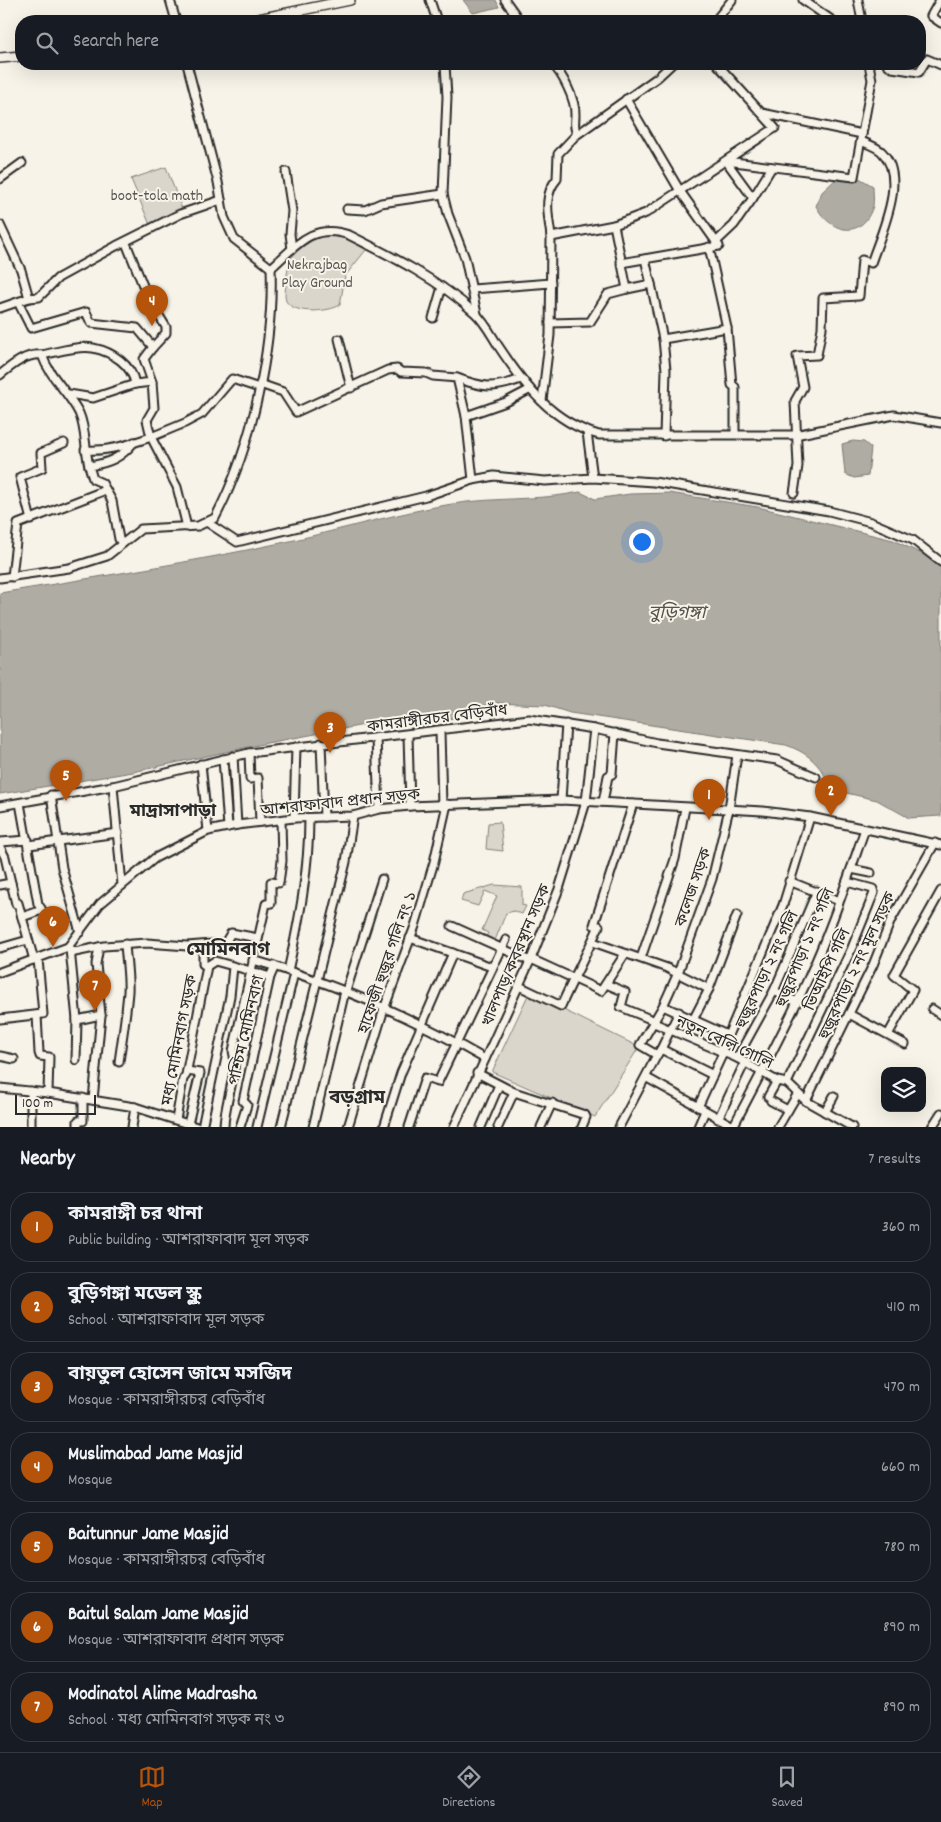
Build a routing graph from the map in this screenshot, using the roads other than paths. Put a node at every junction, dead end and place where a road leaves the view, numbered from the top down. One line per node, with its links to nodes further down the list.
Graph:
1 (170, 0): 10 (street)
2 (350, 0): 9 (main road)
3 (430, 0): 12 (street)
4 (505, 0): 13 (street)
5 (732, 0): 14 (street)
6 (804, 0): 15 (street)
7 (858, 0): 16 (street)
8 (940, 2): 17 (street)
9 (318, 3): 11 (main road)
10 (174, 15)
11 (272, 15)
12 (435, 15)
13 (516, 15)
14 (720, 15)
15 (825, 15)
16 (861, 15)
17 (941, 23)
18 (15, 57): 19 (main road)
19 (0, 58)
20 (926, 61): 21 (street)
21 (941, 65)
22 (188, 70): 42 (street)
23 (445, 70): 40 (street)
24 (558, 70): 32 (street)
25 (665, 70): 30 (street)
26 (723, 70): 31 (street)
27 (871, 70): 33 (street)
28 (906, 70): 29 (street)
29 (920, 70)
30 (626, 99): 32 (street); 39 (street)
31 (762, 113): 33 (street); 34 (street)
32 (577, 134): 46 (street)
33 (862, 138): 36 (street); 84 (street)
34 (726, 161): 36 (street); 39 (street); 41 (street)
35 (22, 163): 38 (street)
36 (772, 167): 41 (street)
37 (286, 172): 50 (street)
38 (0, 179)
39 (680, 191): 45 (street); 47 (street)
40 (443, 194): 43 (street); 57 (street)
41 (753, 198): 47 (street)
42 (221, 200): 48 (street); 53 (street)
43 (347, 209)
44 (0, 225): 59 (street)
45 (614, 225): 46 (street); 52 (street)
46 (551, 237): 54 (street)
47 (716, 242): 49 (street)
48 (126, 243): 59 (street); 68 (street)
49 (710, 247): 51 (street); 65 (street)
50 (292, 249): 53 (street); 56 (street)
51 (645, 259): 52 (street); 55 (street)
52 (622, 263): 58 (street)
53 (274, 265): 75 (street)
54 (551, 282): 57 (street); 64 (street)
55 (651, 284): 58 (street); 67 (street)
56 (442, 287): 62 (street); 63 (street)
57 (472, 289): 62 (street)
58 (628, 289): 64 (street)
59 (30, 298): 60 (street)
60 (18, 302): 61 (street); 68 (street)
61 (0, 308)
62 (477, 314): 72 (street)
63 (433, 318)
64 (550, 323): 79 (street)
65 (727, 328): 67 (street); 83 (street)
66 (339, 339): 76 (street)
67 (663, 339): 85 (street)
68 (153, 347): 73 (street)
69 (42, 355): 70 (street); 74 (street); 78 (street)
70 (0, 375)
71 (457, 378): 72 (street); 76 (street); 80 (street)
72 (520, 379): 77 (street)
73 (152, 382): 74 (street); 86 (street)
74 (135, 384): 78 (street)
75 (260, 386): 76 (street); 86 (street); 96 (street)
76 (351, 388)
77 (529, 390): 79 (street); 80 (street)
78 (69, 394): 89 (street)
79 (542, 401): 82 (street)
80 (466, 416): 92 (street)
81 (941, 423): 84 (street)
82 (587, 432): 85 (street); 91 (street)
83 (735, 434): 84 (street); 85 (street)
84 (796, 435): 94 (street)
85 (664, 436)
86 (151, 437): 87 (street); 97 (street)
87 (134, 442): 89 (street); 90 (street)
88 (64, 443): 95 (street)
89 (86, 450): 90 (street)
90 (89, 466): 93 (street)
91 (593, 478): 92 (street); 99 (street)
92 (473, 480): 96 (street)
93 (106, 490): 95 (street); 98 (street)
94 (794, 493)
95 (31, 520): 100 (street)
96 (208, 523): 97 (street)
97 (187, 527): 98 (street)
98 (122, 544): 100 (street)
99 (939, 562)
100 (12, 577): 101 (street)
101 (0, 578)
102 (566, 724): 103 (street, কামরাঙ্গীরচর বেড়িবাঁধ); 104 (street, কামরাঙ্গীরচর বেড়িবাঁধ); 118 (street)
103 (594, 729): 105 (street, কামরাঙ্গীরচর বেড়িবাঁধ); 119 (street, খালপাড়/কবরস্থান সড়ক)
104 (440, 731): 106 (street, কামরাঙ্গীরচর বেড়িবাঁধ); 123 (street, হাফেজী হুজুর গলি নং ১)
105 (615, 733): 111 (street, কামরাঙ্গীরচর বেড়িবাঁধ); 120 (street)
106 (408, 735): 107 (street, কামরাঙ্গীরচর বেড়িবাঁধ); 125 (street)
107 (376, 739): 108 (street, কামরাঙ্গীরচর বেড়িবাঁধ); 127 (street)
108 (320, 743): 109 (street, কামরাঙ্গীরচর বেড়িবাঁধ); 130 (street)
109 (296, 747): 110 (street, কামরাঙ্গীরচর বেড়িবাঁধ); 132 (street)
110 (249, 754): 112 (street, কামরাঙ্গীরচর বেড়িবাঁধ); 135 (street)
111 (737, 755): 115 (street, কামরাঙ্গীরচর বেড়িবাঁধ); 128 (street, কলেজ সড়ক)
112 (233, 756): 113 (street, কামরাঙ্গীরচর বেড়িবাঁধ); 136 (street)
113 (223, 759): 114 (street, কামরাঙ্গীরচর বেড়িবাঁধ); 137 (street)
114 (201, 764): 116 (street, কামরাঙ্গীরচর বেড়িবাঁধ); 139 (street)
115 (816, 777)
116 (113, 786): 117 (street, কামরাঙ্গীরচর বেড়িবাঁধ); 140 (street)
117 (51, 795): 121 (street, কামরাঙ্গীরচর বেড়িবাঁধ); 142 (street)
118 (561, 800): 119 (street, আশরাফাবাদ প্রধান সড়ক); 123 (street, আশরাফাবাদ প্রধান সড়ক)
119 (586, 802): 120 (street, আশরাফাবাদ প্রধান সড়ক); 177 (street, খালপাড়/কবরস্থান সড়ক)
120 (603, 802): 122 (street, আশরাফাবাদ প্রধান সড়ক)
121 (20, 803): 124 (street, কামরাঙ্গীরচর বেড়িবাঁধ); 143 (street)
122 (633, 804): 126 (street, আশরাফাবাদ প্রধান সড়ক); 165 (street)
123 (445, 805): 125 (street, আশরাফাবাদ প্রধান সড়ক); 162 (street, হাফেজী হুজুর গলি নং ১)
124 (0, 806)
125 (410, 806): 127 (street, আশরাফাবাদ প্রধান সড়ক)
126 (685, 808): 128 (street, আশরাফাবাদ প্রধান সড়ক); 174 (street)
127 (379, 809): 129 (street, আশরাফাবাদ প্রধান সড়ক)
128 (729, 809): 131 (street, আশরাফাবাদ প্রধান সড়ক); 185 (street, কলেজ সড়ক)
129 (353, 816): 130 (street, আশরাফাবাদ প্রধান সড়ক); 188 (street)
130 (324, 817): 133 (street, আশরাফাবাদ প্রধান সড়ক)
131 (810, 817): 138 (street, আশরাফাবাদ প্রধান সড়ক); 149 (street)
132 (294, 818): 133 (street, আশরাফাবাদ প্রধান সড়ক); 134 (street, আশরাফাবাদ প্রধান সড়ক)
133 (309, 818): 184 (street)
134 (280, 820): 135 (street, আশরাফাবাদ প্রধান সড়ক); 161 (street)
135 (260, 822): 136 (street, আশরাফাবাদ প্রধান সড়ক)
136 (237, 825): 137 (street, আশরাফাবাদ প্রধান সড়ক)
137 (228, 827): 139 (street, আশরাফাবাদ প্রধান সড়ক)
138 (865, 829): 144 (street, আশরাফাবাদ প্রধান সড়ক); 146 (street, হুজুরপাড়া ১ নং গলি)
139 (208, 831): 152 (street, আশরাফাবাদ প্রধান সড়ক)
140 (118, 832): 142 (street); 152 (street)
141 (0, 842): 143 (street)
142 (59, 842): 143 (street); 160 (street)
143 (29, 843): 158 (street)
144 (938, 844): 199 (street, হুজুরপাড়া ২ নং মূল সড়ক)
145 (0, 847): 151 (street)
146 (851, 869): 147 (street); 150 (street, হুজুরপাড়া ১ নং গলি)
147 (871, 873)
148 (382, 879): 192 (street)
149 (790, 881): 154 (street); 210 (street)
150 (847, 882): 156 (street, হুজুরপাড়া ১ নং গলি); 228 (street, ভিআইপি গলি)
151 (10, 883): 153 (street); 158 (street)
152 (122, 885): 160 (street, আশরাফাবাদ প্রধান সড়ক)
153 (0, 886)
154 (817, 891): 156 (street); 193 (street, হুজুরপাড়া ২ নং গলি)
155 (941, 891): 209 (street)
156 (839, 901): 194 (street, হুজুরপাড়া ১ নং গলি)
157 (738, 915): 191 (street)
158 (22, 917): 163 (street)
159 (452, 926): 171 (street)
160 (80, 932): 170 (street, আশরাফাবাদ প্রধান সড়ক)
161 (258, 938): 167 (street); 176 (street)
162 (410, 938): 172 (street); 196 (street, হাফেজী হুজুর গলি নং ১)
163 (28, 940): 169 (street); 175 (street)
164 (506, 940): 171 (street)
165 (593, 942): 173 (street); 187 (street)
166 (125, 944): 167 (street); 168 (street); 220 (street)
167 (203, 945): 179 (street)
168 (99, 947): 170 (street); 201 (street)
169 (0, 948)
170 (69, 948): 175 (street, আশরাফাবাদ প্রধান সড়ক); 204 (street)
171 (501, 948): 177 (street); 178 (street)
172 (450, 952): 178 (street); 207 (street)
173 (625, 954): 174 (street); 189 (street)
174 (641, 958): 185 (street)
175 (36, 960): 183 (street, আশরাফাবাদ প্রধান সড়ক); 200 (street)
176 (253, 960): 180 (street); 182 (street)
177 (531, 960): 187 (street); 190 (street, খালপাড়/কবরস্থান সড়ক)
178 (494, 962): 211 (street)
179 (207, 966): 181 (street); 222 (street, মধ্য মোমিনবাগ সড়ক)
180 (275, 966): 184 (street); 186 (street, পশ্চিম মোমিনবাগ)
181 (233, 967): 182 (street); 254 (street)
182 (251, 971): 186 (street); 255 (street)
183 (0, 972)
184 (291, 972): 188 (street); 257 (street)
185 (678, 973): 191 (street); 195 (street, কলেজ সড়ক)
186 (270, 977): 256 (street, পশ্চিম মোমিনবাগ)
187 (573, 978): 189 (street); 190 (street)
188 (316, 982): 192 (street); 258 (street)
189 (606, 984): 206 (street, নতুন বেলি গোলি)
190 (520, 986): 218 (street, খালপাড়/কবরস্থান সড়ক)
191 (709, 990): 205 (street)
192 (345, 991): 196 (street); 259 (street)
193 (774, 991): 194 (street); 216 (street, হুজুরপাড়া ২ নং গলি)
194 (797, 1002): 224 (street, হুজুরপাড়া ১ নং গলি)
195 (663, 1006): 198 (street); 206 (street)
196 (384, 1008): 207 (street); 260 (street, হাফেজী হুজুর গলি নং ১)
197 (932, 1009): 202 (street)
198 (679, 1012): 205 (street); 208 (street)
199 (849, 1014): 209 (street); 238 (street, হুজুরপাড়া ২ নং মূল সড়ক)
200 (37, 1015): 203 (street); 233 (street)
201 (101, 1015): 204 (street); 237 (street)
202 (941, 1015)
203 (0, 1019)
204 (77, 1020): 219 (street)
205 (693, 1020): 210 (street)
206 (654, 1022): 208 (street, নতুন বেলি গোলি); 213 (street)
207 (422, 1024): 211 (street); 261 (street)
208 (671, 1030): 213 (street); 214 (street, নতুন বেলি গোলি)
209 (888, 1033): 212 (street)
210 (727, 1035): 214 (street)
211 (458, 1042): 218 (street); 262 (street)
212 (905, 1044)
213 (659, 1052): 225 (street); 226 (street)
214 (722, 1052): 216 (street, নতুন বেলি গোলি); 225 (street)
215 (0, 1056): 217 (street)
216 (737, 1058): 221 (street, নতুন বেলি গোলি)
217 (14, 1059)
218 (485, 1059): 223 (street, খালপাড়/কবরস্থান সড়ক)
219 (76, 1060)
220 (119, 1062)
221 (745, 1062): 224 (street, নতুন বেলি গোলি); 246 (street)
222 (187, 1071): 247 (street, মধ্য মোমিনবাগ সড়ক); 248 (street)
223 (478, 1073): 229 (street); 263 (street, খালপাড়/কবরস্থান সড়ক)
224 (762, 1073): 227 (street, নতুন বেলি গোলি); 270 (street, হুজুরপাড়া ১ নং গলি)
225 (713, 1075): 241 (street)
226 (647, 1078): 241 (street); 268 (street)
227 (777, 1081): 228 (street, নতুন বেলি গোলি); 242 (street)
228 (787, 1083): 234 (street, নতুন বেলি গোলি)
229 (499, 1085): 232 (street); 264 (street)
230 (0, 1088): 231 (street)
231 (31, 1091): 233 (street); 250 (street)
232 (514, 1092): 239 (street); 265 (street)
233 (48, 1093): 236 (street)
234 (797, 1095): 238 (street, নতুন বেলি গোলি); 242 (street)
235 (834, 1096): 244 (street)
236 (83, 1098): 237 (street); 251 (street)
237 (93, 1100): 240 (street)
238 (806, 1101): 244 (street, নতুন বেলি গোলি)
239 (552, 1103): 266 (street); 267 (street)
240 (135, 1107): 247 (street); 252 (street)
241 (698, 1107): 243 (street)
242 (788, 1110): 271 (street)
243 (705, 1111): 246 (street); 269 (street)
244 (825, 1112): 249 (street, নতুন বেলি গোলি)
245 (941, 1113): 273 (street)
246 (718, 1119): 270 (street)
247 (178, 1123): 248 (street)
248 (188, 1124): 253 (street)
249 (839, 1124): 272 (street, নতুন বেলি গোলি)
250 (31, 1127)
251 (78, 1127)
252 (132, 1127)
253 (197, 1127)
254 (202, 1127)
255 (224, 1127)
256 (240, 1127)
257 (257, 1127)
258 (281, 1127)
259 (313, 1127)
260 (348, 1127)
261 (384, 1127)
262 (409, 1127)
263 (454, 1127)
264 (481, 1127)
265 (498, 1127)
266 (541, 1127)
267 (582, 1127)
268 (619, 1127)
269 (698, 1127)
270 (733, 1127)
271 (778, 1127)
272 (852, 1127)
273 (932, 1127)

